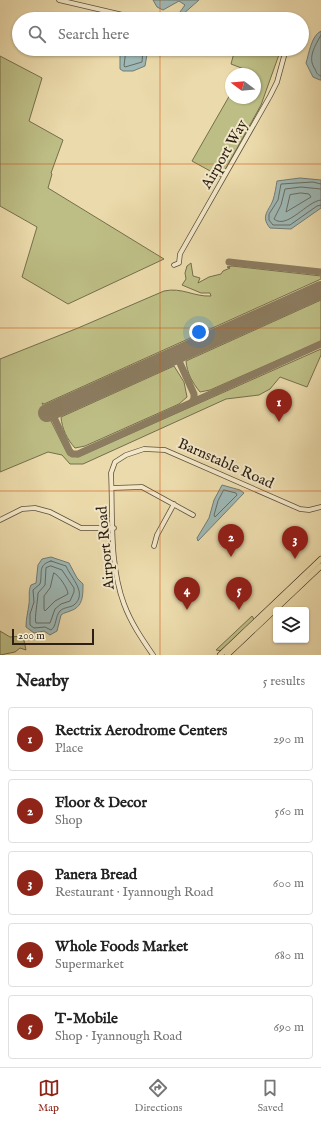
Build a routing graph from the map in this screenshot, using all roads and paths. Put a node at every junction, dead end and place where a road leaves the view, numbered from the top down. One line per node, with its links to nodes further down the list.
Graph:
1 (59, 0): 2 (street)
2 (110, 12)
3 (284, 56): 4 (street, Airport Way)
4 (174, 265)
5 (120, 458): 6 (street, Airport Road); 8 (street, Barnstable Road)
6 (112, 488): 7 (street); 11 (street, Airport Road)
7 (174, 504): 9 (street); 12 (street)
8 (321, 507)
9 (193, 515)
10 (0, 520): 11 (street)
11 (114, 528): 15 (street, Airport Road)
12 (154, 546)
13 (321, 560): 16 (main road)
14 (321, 566): 17 (main road)
15 (153, 655)
16 (220, 655)
17 (227, 655)

